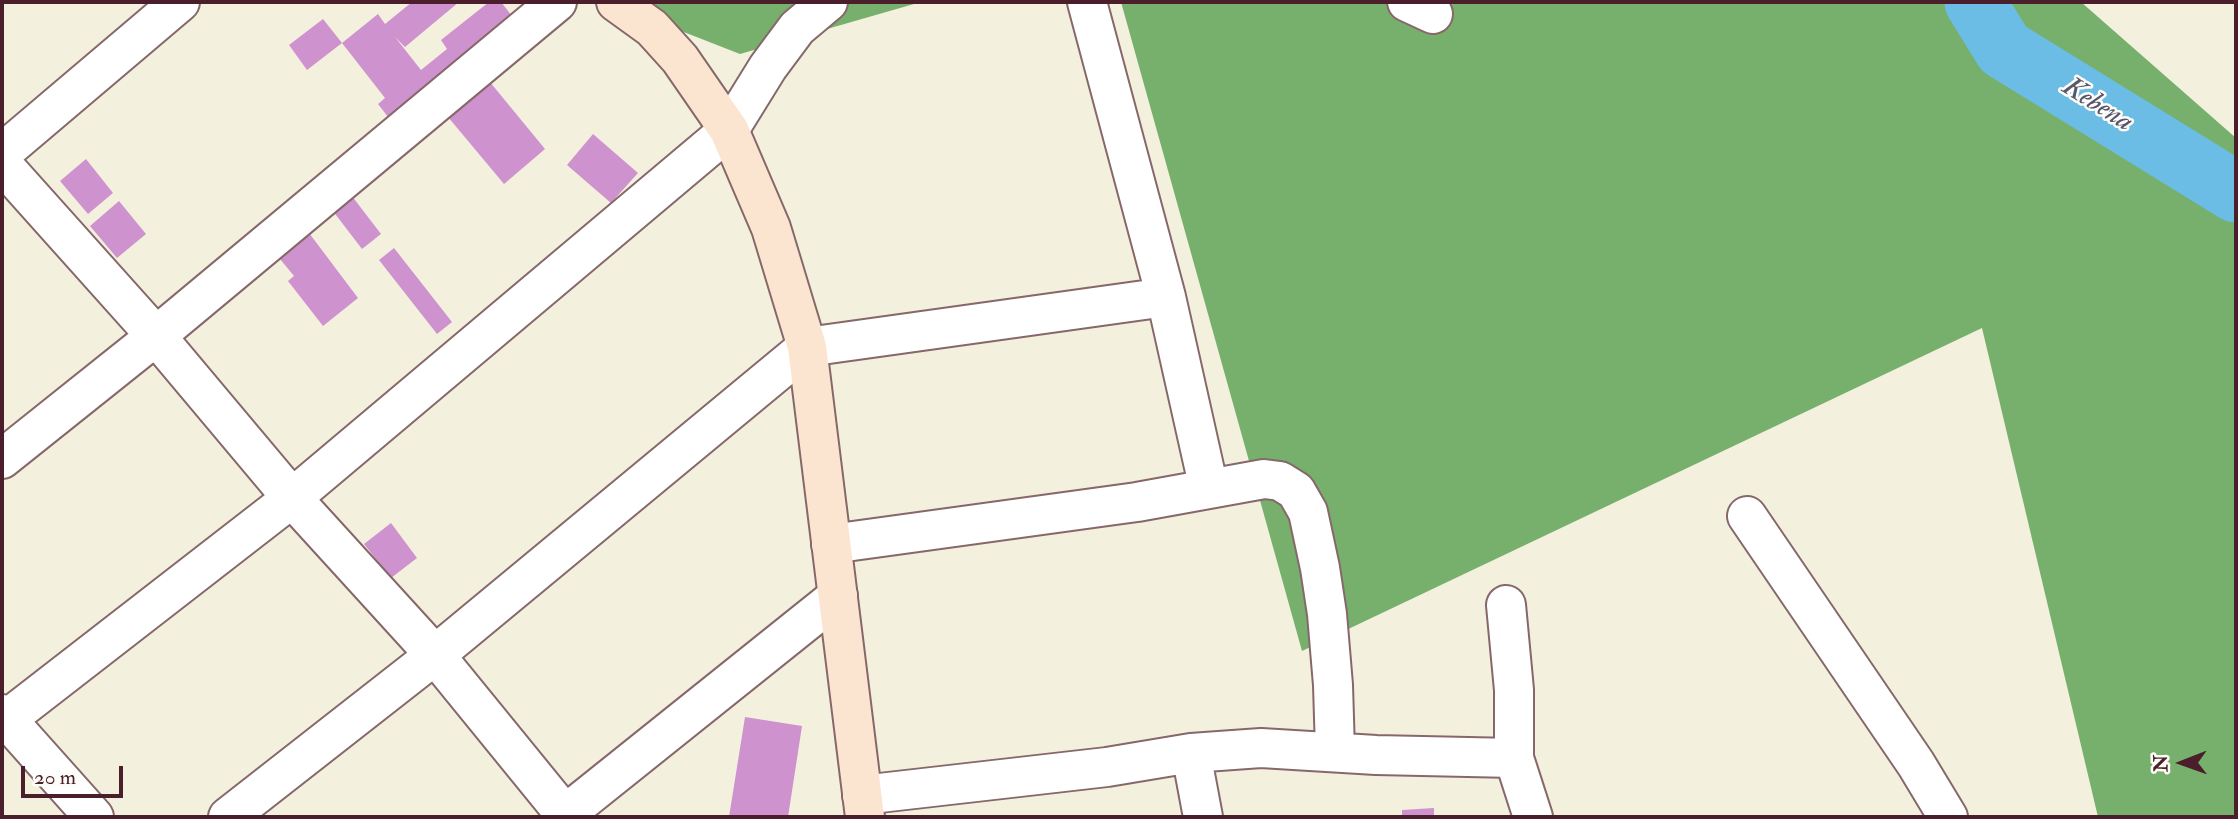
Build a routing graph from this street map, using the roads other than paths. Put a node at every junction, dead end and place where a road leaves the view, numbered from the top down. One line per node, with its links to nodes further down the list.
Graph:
1 (180, 2): 7 (street)
2 (557, 2): 10 (street)
3 (616, 2): 6 (main road)
4 (828, 2): 6 (street)
5 (1087, 2): 9 (street)
6 (729, 130): 11 (main road); 14 (street)
7 (2, 153)
8 (2, 164): 10 (street)
9 (1166, 297): 11 (street); 13 (street)
10 (156, 337): 12 (street); 14 (street)
11 (807, 347): 16 (main road); 19 (street)
12 (2, 459)
13 (1209, 489): 16 (street); 21 (street)
14 (292, 498): 19 (street); 20 (street)
15 (1747, 516): 30 (street)
16 (831, 544): 17 (main road)
17 (838, 596): 24 (main road); 25 (street)
18 (1506, 605): 23 (street)
19 (435, 655): 25 (street); 27 (street)
20 (3, 718): 26 (street)
21 (1335, 751): 22 (street); 23 (street)
22 (1191, 753): 24 (street); 28 (street)
23 (1514, 758): 29 (street)
24 (863, 806)
25 (565, 816)
26 (94, 817)
27 (228, 817)
28 (1203, 817)
29 (1532, 817)
30 (1948, 817)

